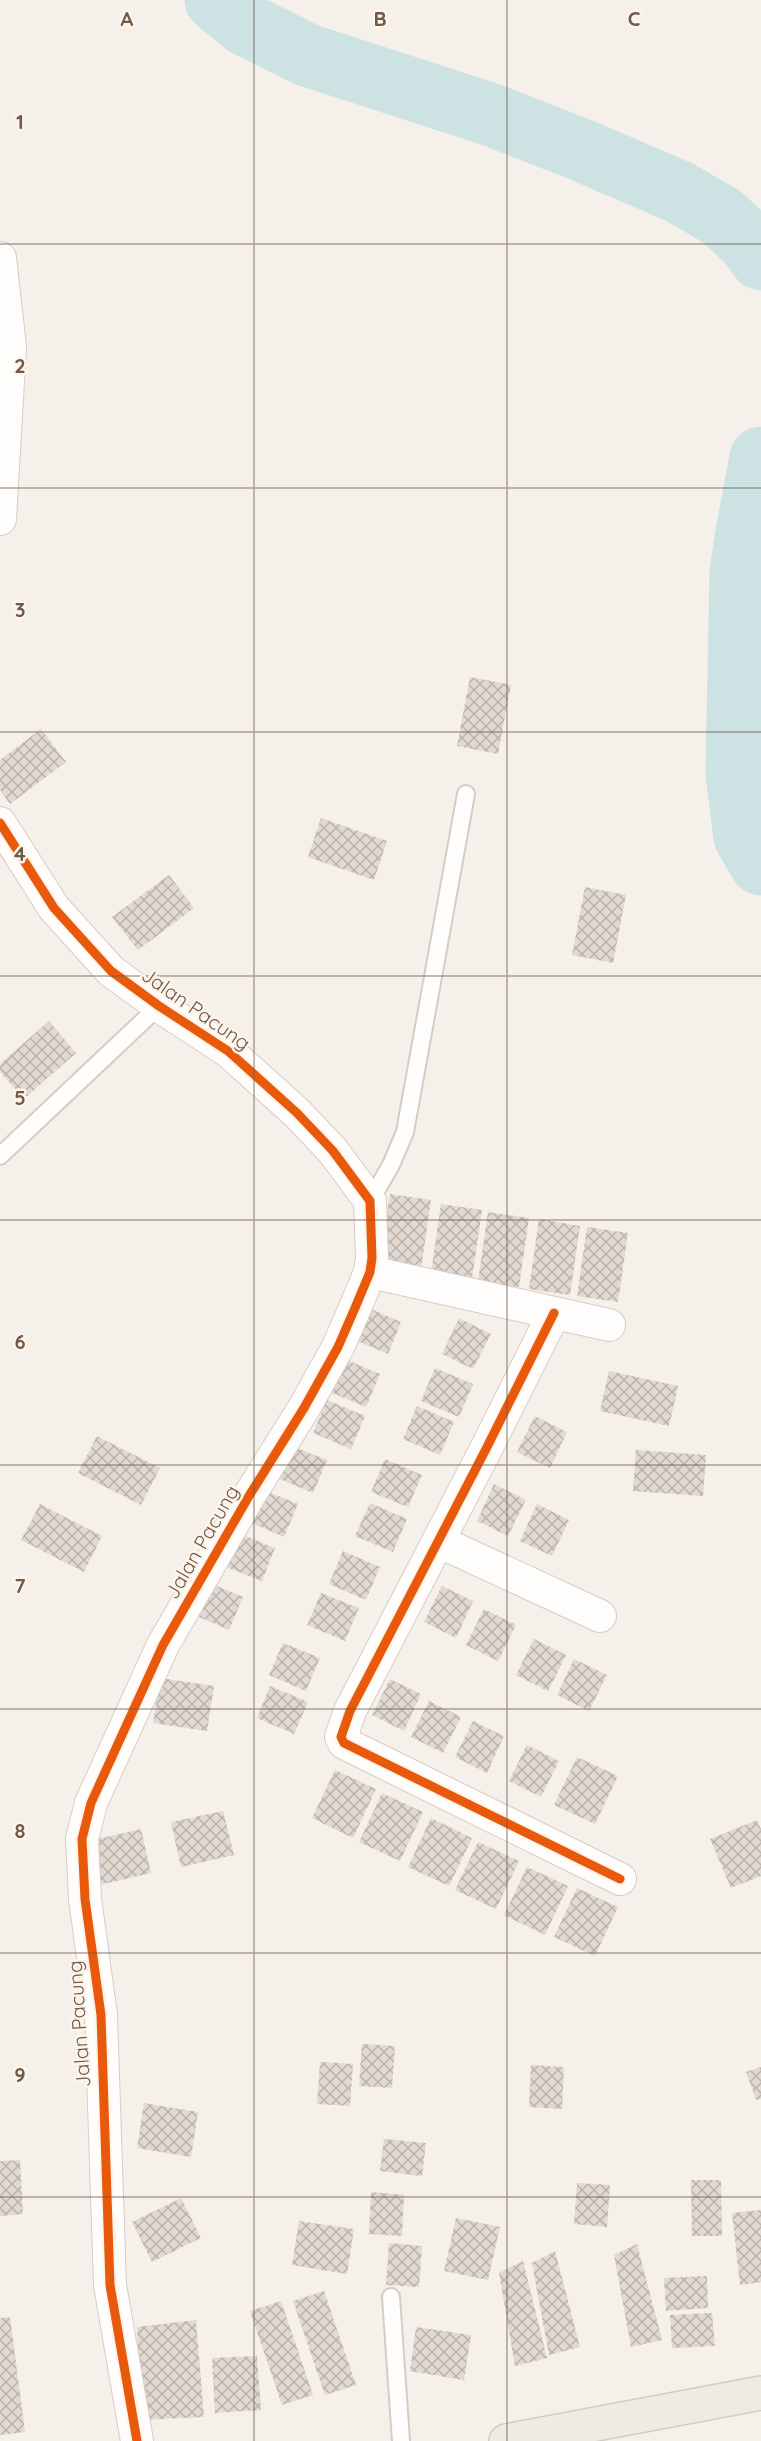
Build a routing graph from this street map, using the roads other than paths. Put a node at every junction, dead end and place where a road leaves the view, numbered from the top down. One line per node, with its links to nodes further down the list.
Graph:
1 (0, 258): 2 (street)
2 (0, 519)
3 (466, 794): 7 (lane)
4 (0, 823): 5 (street, Jalan Pacung)
5 (159, 1006): 6 (lane); 7 (street, Jalan Pacung)
6 (0, 1156)
7 (370, 1201): 8 (street, Jalan Pacung)
8 (370, 1272): 9 (street); 16 (street, Jalan Pacung)
9 (554, 1313): 10 (street); 11 (street)
10 (609, 1325)
11 (438, 1540): 12 (street); 13 (street)
12 (600, 1616)
13 (620, 1879)
14 (391, 2297): 17 (lane)
15 (761, 2393): 18 (highway)
16 (137, 2441)
17 (401, 2441)
18 (506, 2441)

